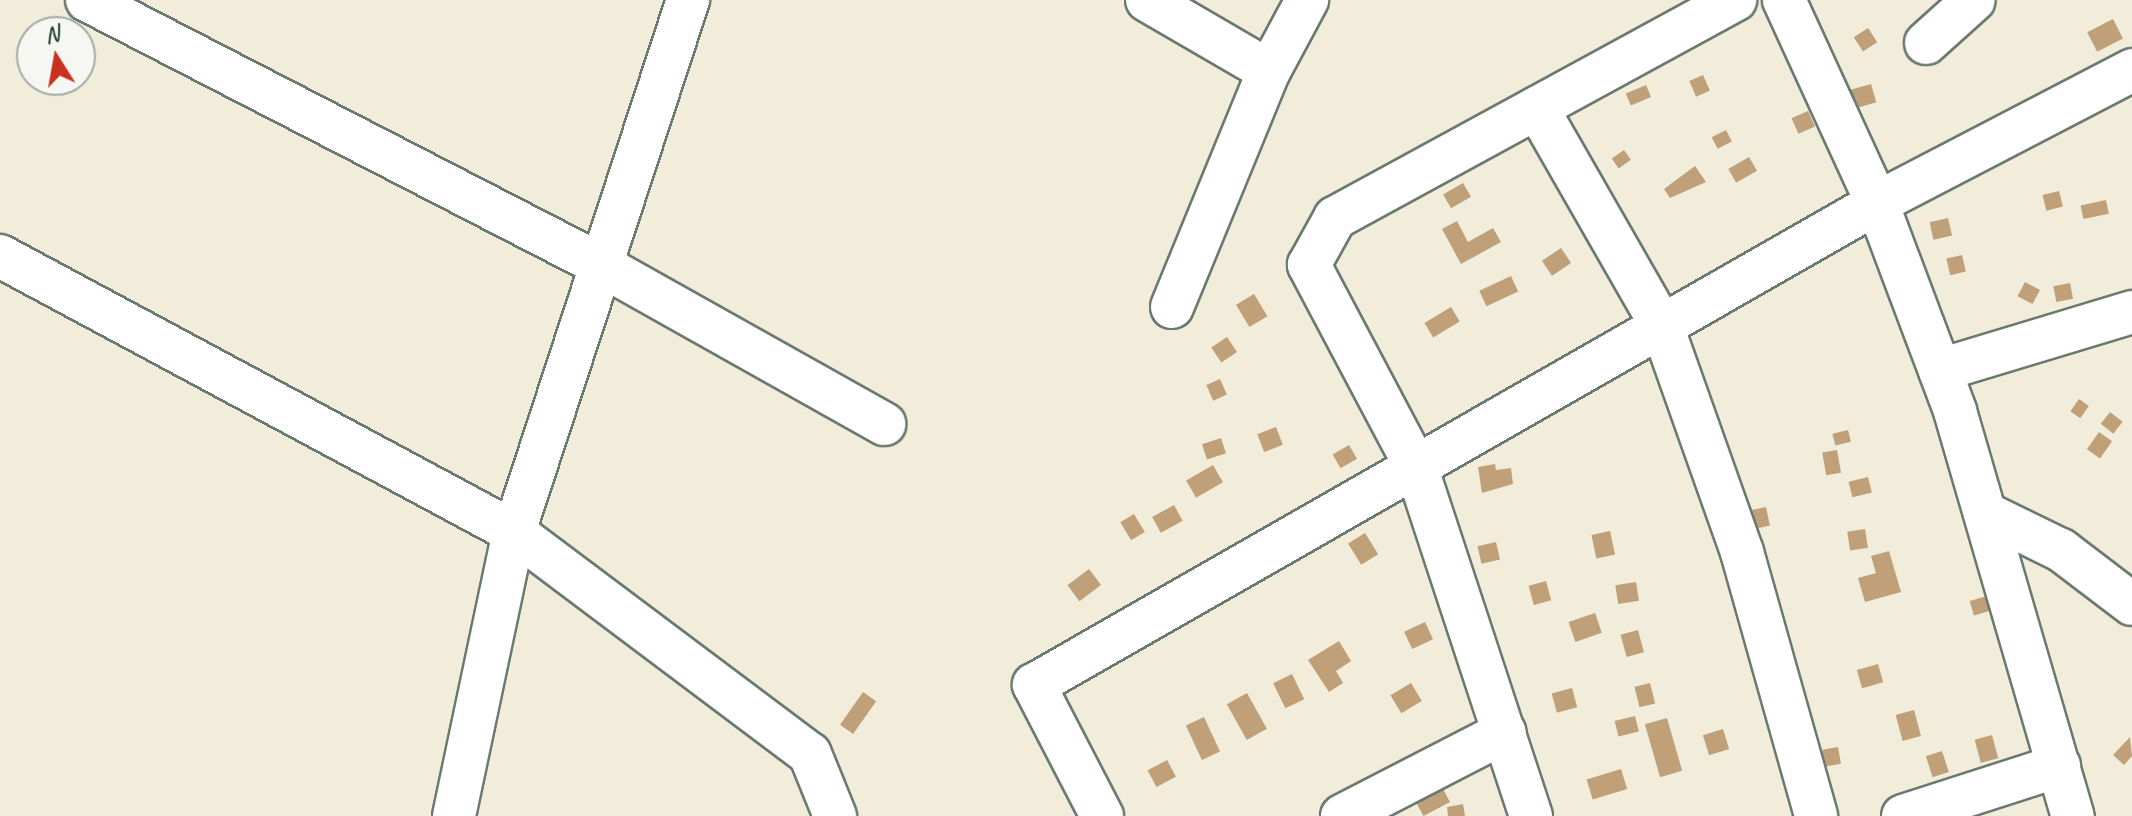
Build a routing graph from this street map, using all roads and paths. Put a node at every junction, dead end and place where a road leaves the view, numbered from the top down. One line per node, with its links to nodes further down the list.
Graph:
1 (87, 0): 14 (street)
2 (688, 0): 14 (street)
3 (1147, 0): 10 (street)
4 (1307, 0): 10 (street)
5 (1735, 0): 11 (street)
6 (1784, 0): 12 (street)
7 (1974, 0): 8 (street)
8 (1926, 43)
9 (2132, 70): 12 (street)
10 (1269, 71): 15 (street)
11 (1537, 108): 17 (street); 20 (street)
12 (1877, 203): 17 (street); 18 (street)
13 (0, 256): 22 (street)
14 (601, 265): 19 (street); 22 (street)
15 (1172, 307)
16 (2132, 312): 18 (street)
17 (1662, 326): 20 (street); 31 (street)
18 (1940, 370): 21 (street)
19 (884, 424)
20 (1416, 467): 24 (street); 28 (street)
21 (1985, 513): 23 (street); 25 (street)
22 (514, 532): 26 (street); 27 (street)
23 (2132, 604)
24 (1505, 732): 29 (street); 30 (street)
25 (2059, 766): 32 (street); 33 (street)
26 (825, 810)
27 (454, 816)
28 (1102, 816)
29 (1342, 816)
30 (1531, 816)
31 (1816, 816)
32 (1903, 816)
33 (2073, 816)

